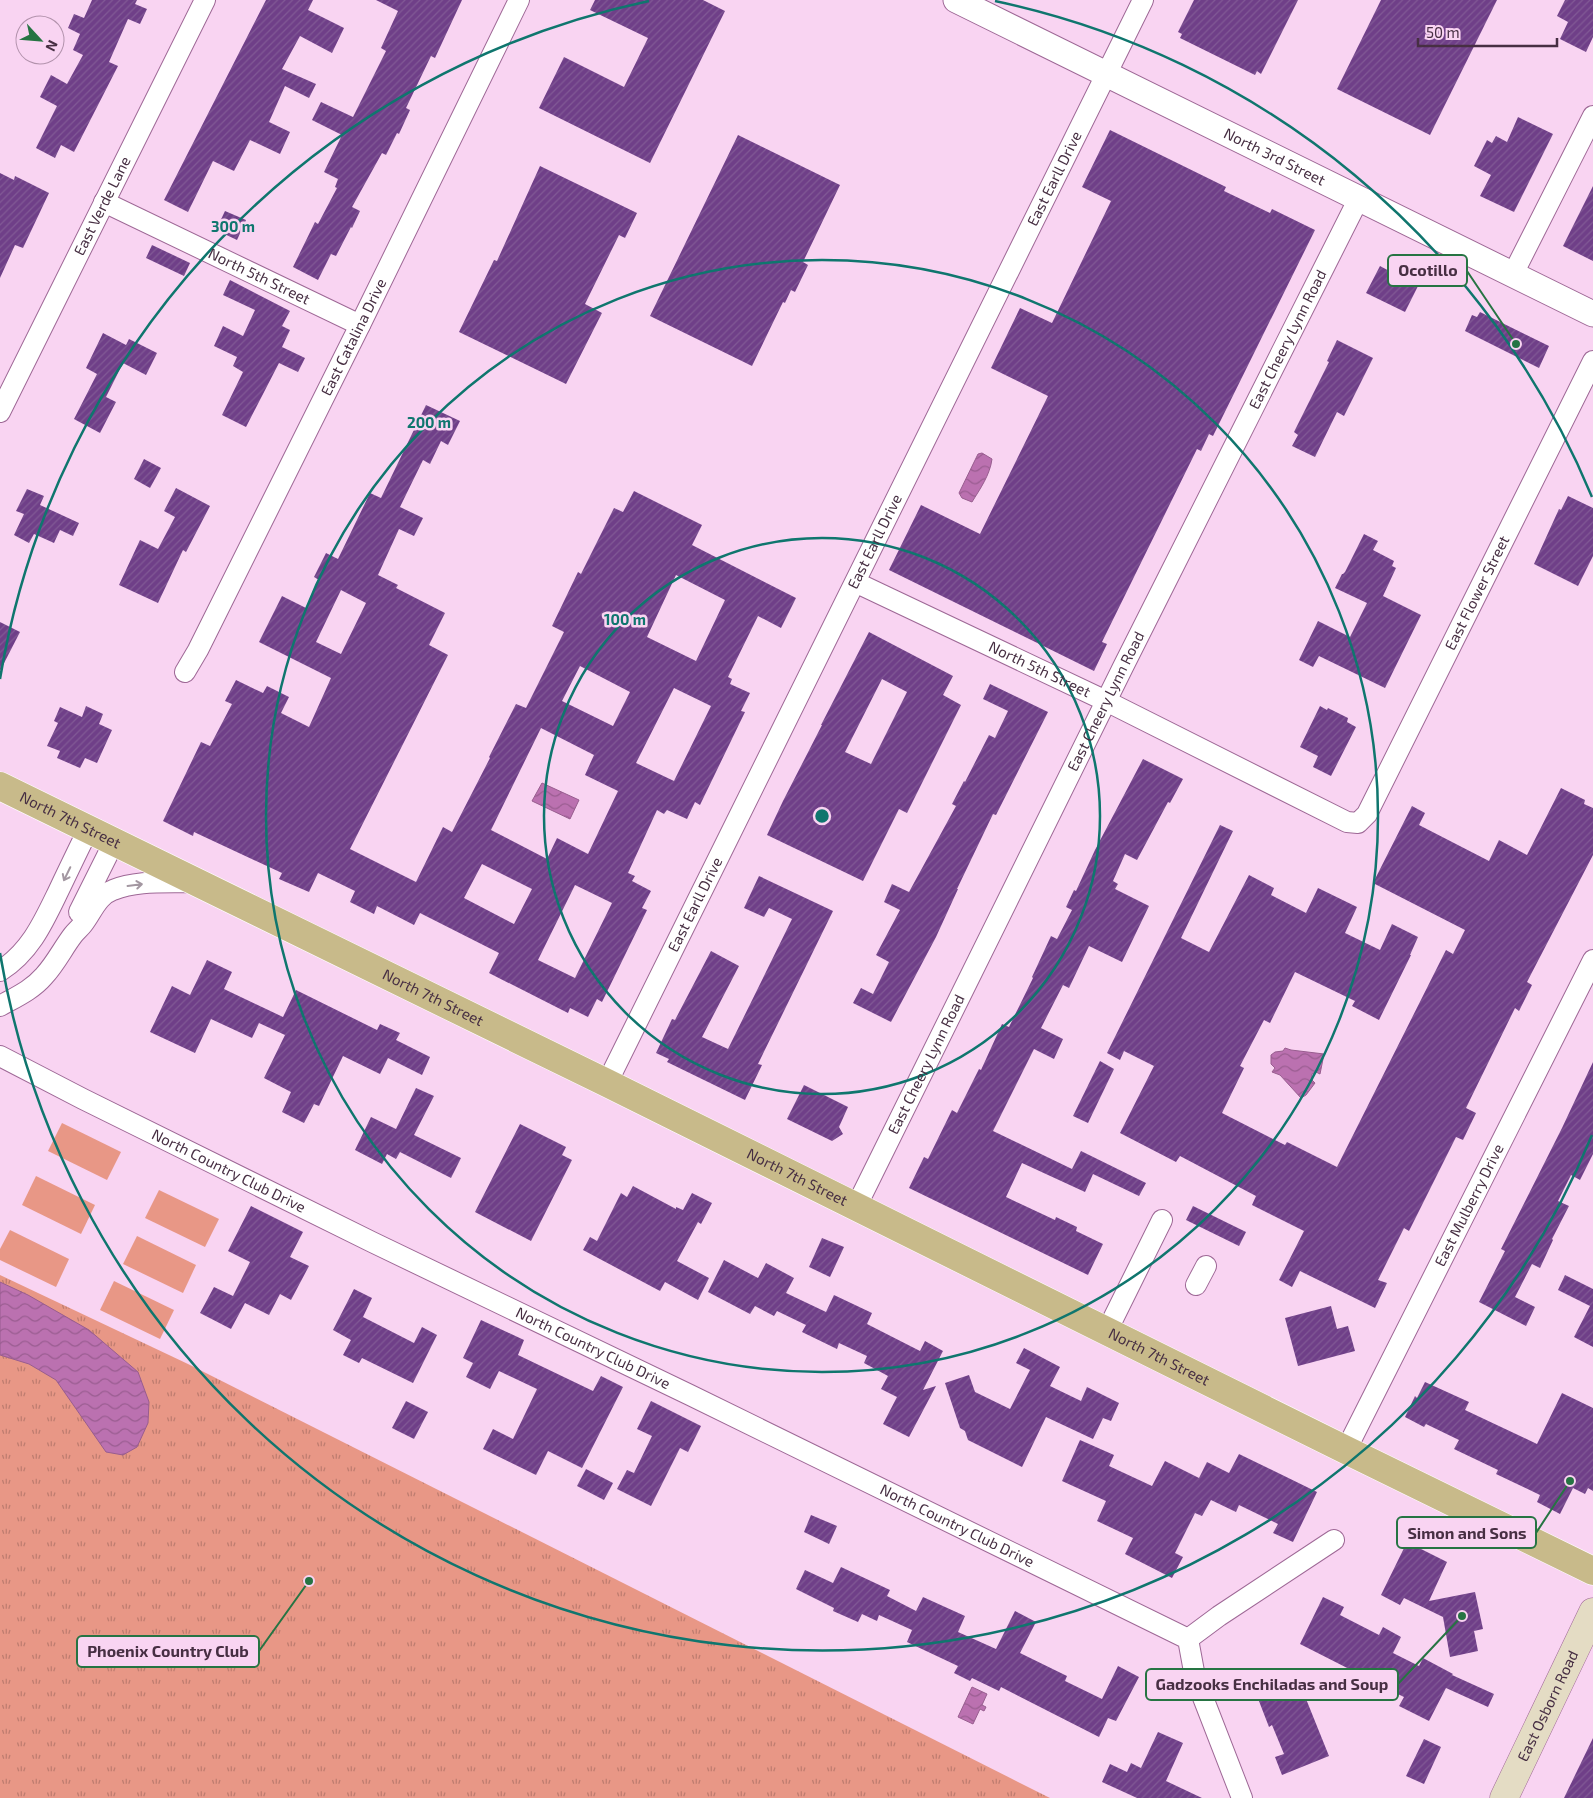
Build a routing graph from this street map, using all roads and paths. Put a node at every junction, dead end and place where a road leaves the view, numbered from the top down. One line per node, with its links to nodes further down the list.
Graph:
1 (205, 0): 8 (street, East Verde Lane)
2 (519, 0): 11 (street, East Catalina Drive)
3 (956, 0): 5 (street, North 3rd Street)
4 (1143, 0): 5 (street, East Earll Drive)
5 (1106, 73): 7 (street, North 3rd Street); 14 (street, East Earll Drive)
6 (1593, 116): 9 (street)
7 (1359, 198): 9 (street, North 3rd Street); 16 (street, East Cheery Lynn Road)
8 (104, 202): 11 (street, North 5th Street); 13 (street, East Verde Lane)
9 (1513, 274): 10 (street, North 3rd Street)
10 (1593, 314)
11 (360, 325): 15 (street, East Catalina Drive)
12 (1593, 361): 18 (street, East Flower Street)
13 (0, 412)
14 (856, 582): 16 (street, North 5th Street); 29 (street, East Earll Drive)
15 (185, 672)
16 (1106, 701): 18 (street, North 5th Street); 30 (street, East Cheery Lynn Road)
17 (0, 786): 19 (main road, North 7th Street)
18 (1358, 823)
19 (88, 830): 20 (main road, North 7th Street); 23 (street, one-way to 23)
20 (114, 842): 21 (main road, North 7th Street); 22 (street)
21 (195, 882): 22 (street, one-way to 21); 29 (main road, North 7th Street)
22 (73, 935): 26 (street)
23 (18, 957): 25 (street); 26 (street)
24 (1593, 960): 35 (street, East Mulberry Drive)
25 (0, 971)
26 (40, 980): 27 (street)
27 (0, 1006)
28 (0, 1056): 39 (street, North Country Club Drive)
29 (608, 1083): 30 (main road, North 7th Street)
30 (856, 1207): 34 (main road, North 7th Street)
31 (1162, 1220): 34 (street)
32 (1206, 1266): 33 (street)
33 (1196, 1285)
34 (1107, 1331): 35 (main road, North 7th Street)
35 (1346, 1450): 37 (main road, North 7th Street)
36 (1334, 1540): 39 (street)
37 (1593, 1571)
38 (1593, 1612): 41 (main road, East Osborn Road)
39 (1188, 1639): 40 (street)
40 (1242, 1798)
41 (1504, 1798)

